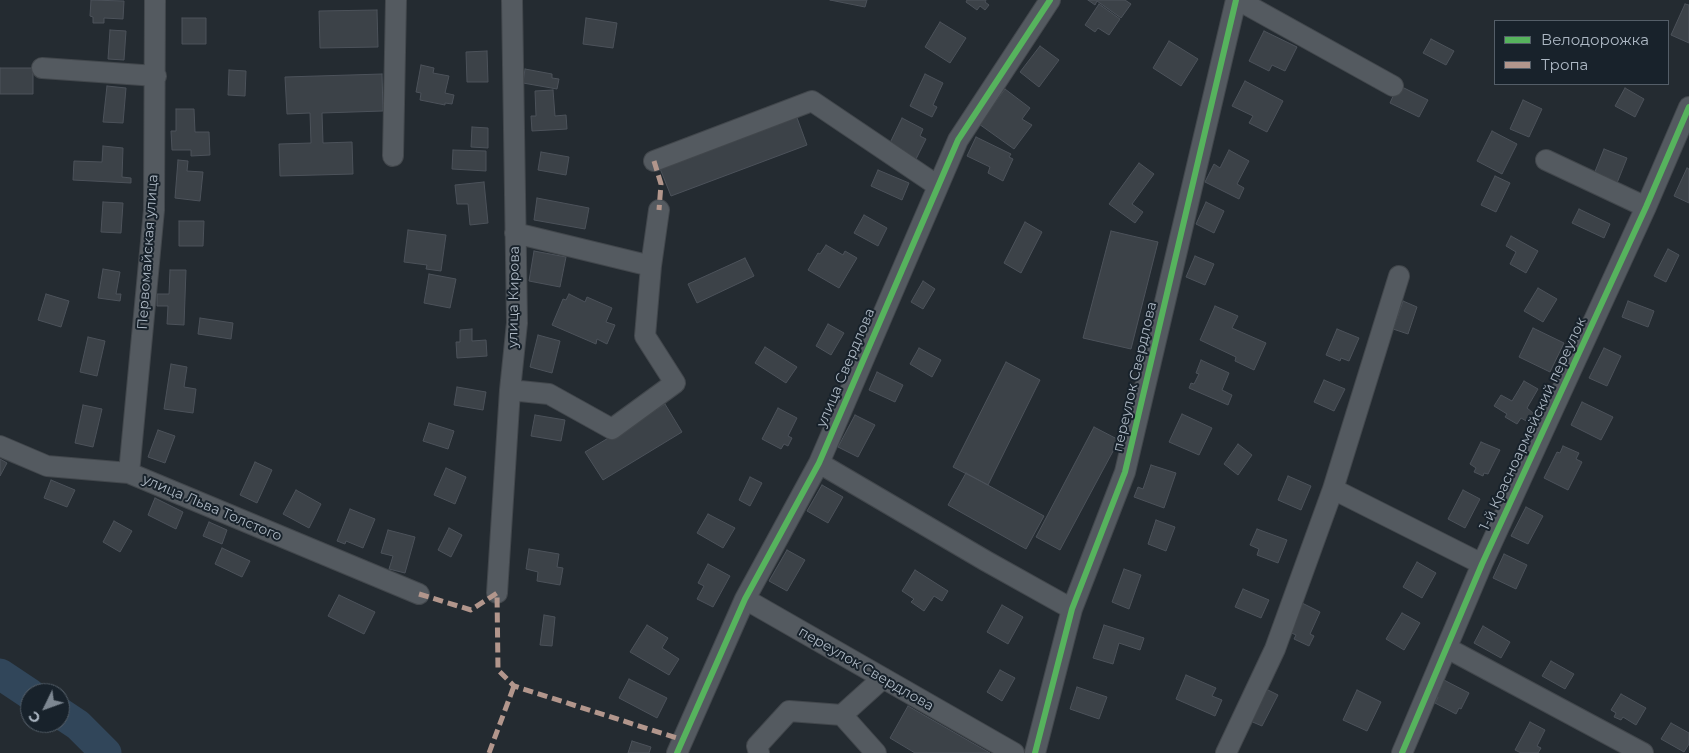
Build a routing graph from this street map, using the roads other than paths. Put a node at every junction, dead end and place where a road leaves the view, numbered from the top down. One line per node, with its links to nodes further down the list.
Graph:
1 (155, 0): 7 (street, Первомайская улица)
2 (396, 0): 10 (street)
3 (512, 0): 16 (street, улица Кирова)
4 (1050, 0): 13 (street, улица Свердлова)
5 (1237, 0): 8 (street, переулок Свердлова); 28 (street, переулок Свердлова)
6 (42, 68): 7 (street)
7 (156, 76): 22 (street, Первомайская улица)
8 (1394, 86)
9 (1689, 107): 14 (street, 1-й Красноармейский переулок)
10 (393, 156)
11 (1546, 160): 14 (street)
12 (654, 161): 13 (street)
13 (938, 186): 21 (street, улица Свердлова)
14 (1646, 207): 24 (street, 1-й Красноармейский переулок)
15 (659, 210): 17 (street)
16 (515, 233): 17 (street); 19 (street, улица Кирова)
17 (651, 266): 19 (street)
18 (1399, 276): 23 (street)
19 (510, 390): 25 (street, улица Кирова)
20 (0, 446): 22 (street, улица Льва Толстого)
21 (819, 463): 27 (street, улица Свердлова); 28 (street)
22 (129, 473): 26 (street, улица Льва Толстого)
23 (1333, 489): 24 (street); 37 (street)
24 (1482, 564): 29 (street, 1-й Красноармейский переулок)
25 (497, 593)
26 (418, 594)
27 (745, 599): 30 (street, переулок Свердлова); 32 (street, улица Свердлова)
28 (1072, 609): 36 (street, переулок Свердлова)
29 (1447, 648): 38 (street, 1-й Красноармейский переулок); 39 (street)
30 (883, 678): 31 (street); 35 (street, переулок Свердлова)
31 (842, 715): 33 (street); 34 (street)
32 (678, 753)
33 (759, 753)
34 (876, 753)
35 (1014, 753)
36 (1035, 753)
37 (1226, 753)
38 (1402, 753)
39 (1643, 753)

